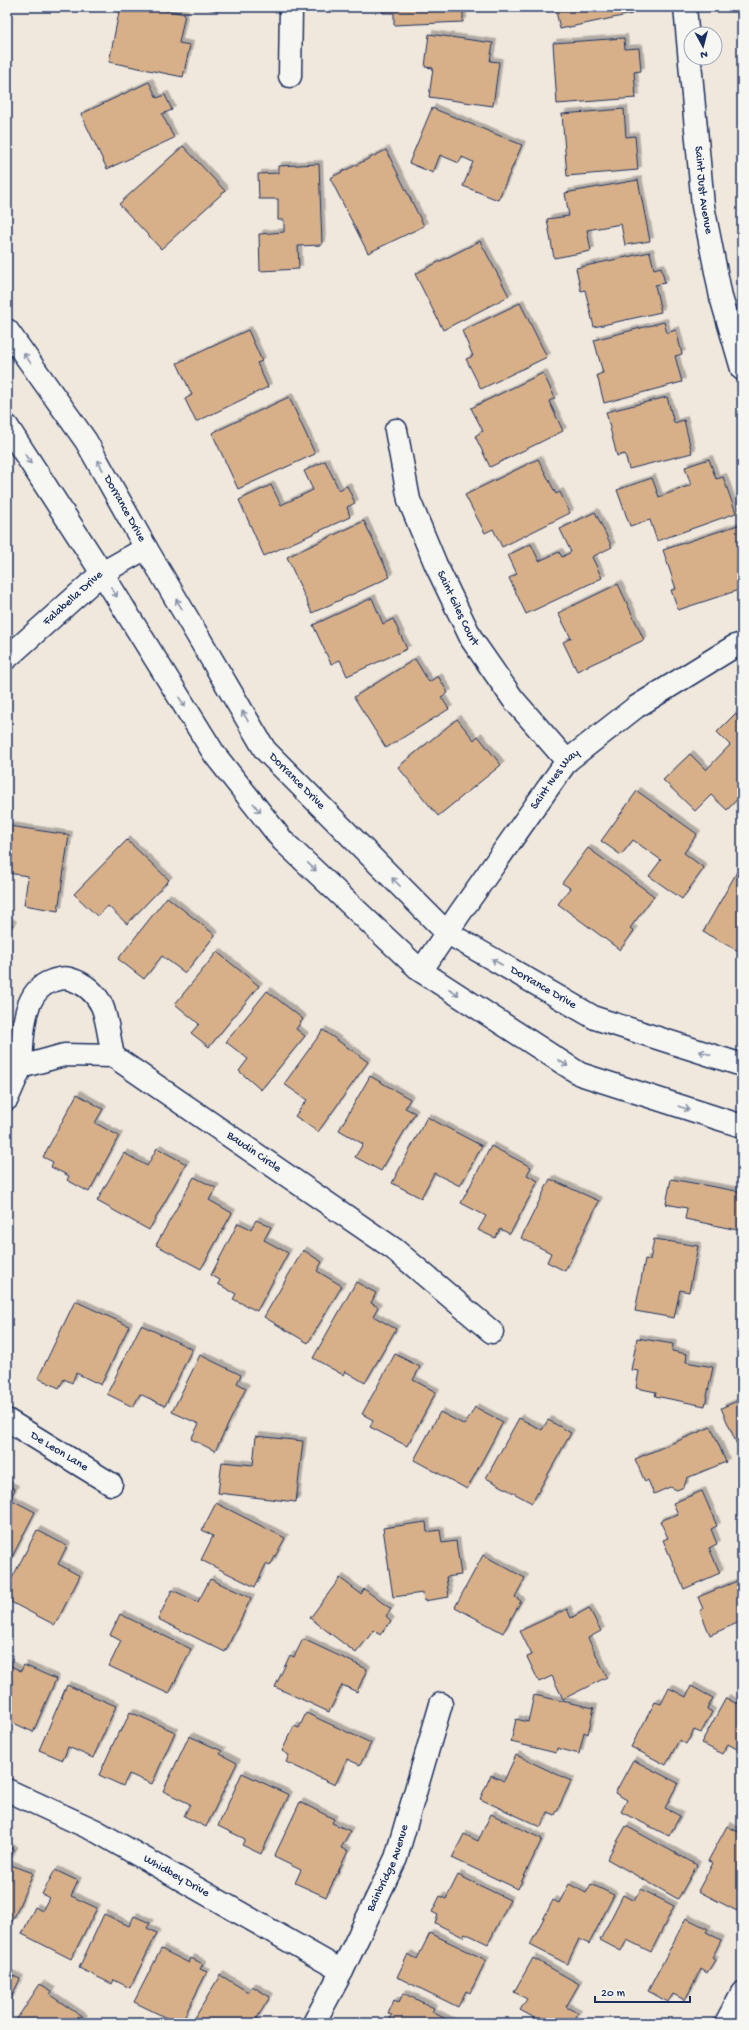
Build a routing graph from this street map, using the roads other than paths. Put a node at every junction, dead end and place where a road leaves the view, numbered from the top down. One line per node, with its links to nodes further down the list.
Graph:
1 (291, 7): 3 (street)
2 (685, 7): 5 (street, Saint Just Avenue)
3 (290, 76)
4 (7, 330): 8 (street, Dorrance Drive, one-way to 4)
5 (742, 369)
6 (7, 426): 9 (street, one-way to 9)
7 (396, 430): 12 (street, Saint Giles Court)
8 (146, 548): 9 (street, Falabella Drive); 13 (street, Dorrance Drive, one-way to 8)
9 (102, 574): 11 (street, Falabella Drive); 14 (street, one-way to 14)
10 (742, 644): 12 (street, Saint Ives Way)
11 (7, 658)
12 (567, 761): 13 (street, Saint Ives Way)
13 (446, 932): 14 (street, Saint Ives Way); 16 (street, Dorrance Drive, one-way to 13)
14 (421, 971): 19 (street, one-way to 19)
15 (113, 1056): 17 (street); 17 (street); 20 (street, Baudin Circle)
16 (742, 1066)
17 (21, 1067): 18 (street)
18 (7, 1098)
19 (742, 1126)
20 (492, 1332)
21 (7, 1420): 22 (street, De Leon Lane)
22 (111, 1484)
23 (441, 1704): 25 (street, Bainbridge Avenue)
24 (7, 1790): 25 (street, Whidbey Drive)
25 (342, 1971): 27 (street, Bainbridge Avenue)
26 (742, 1993): 28 (street)
27 (314, 2023)
28 (726, 2023)

